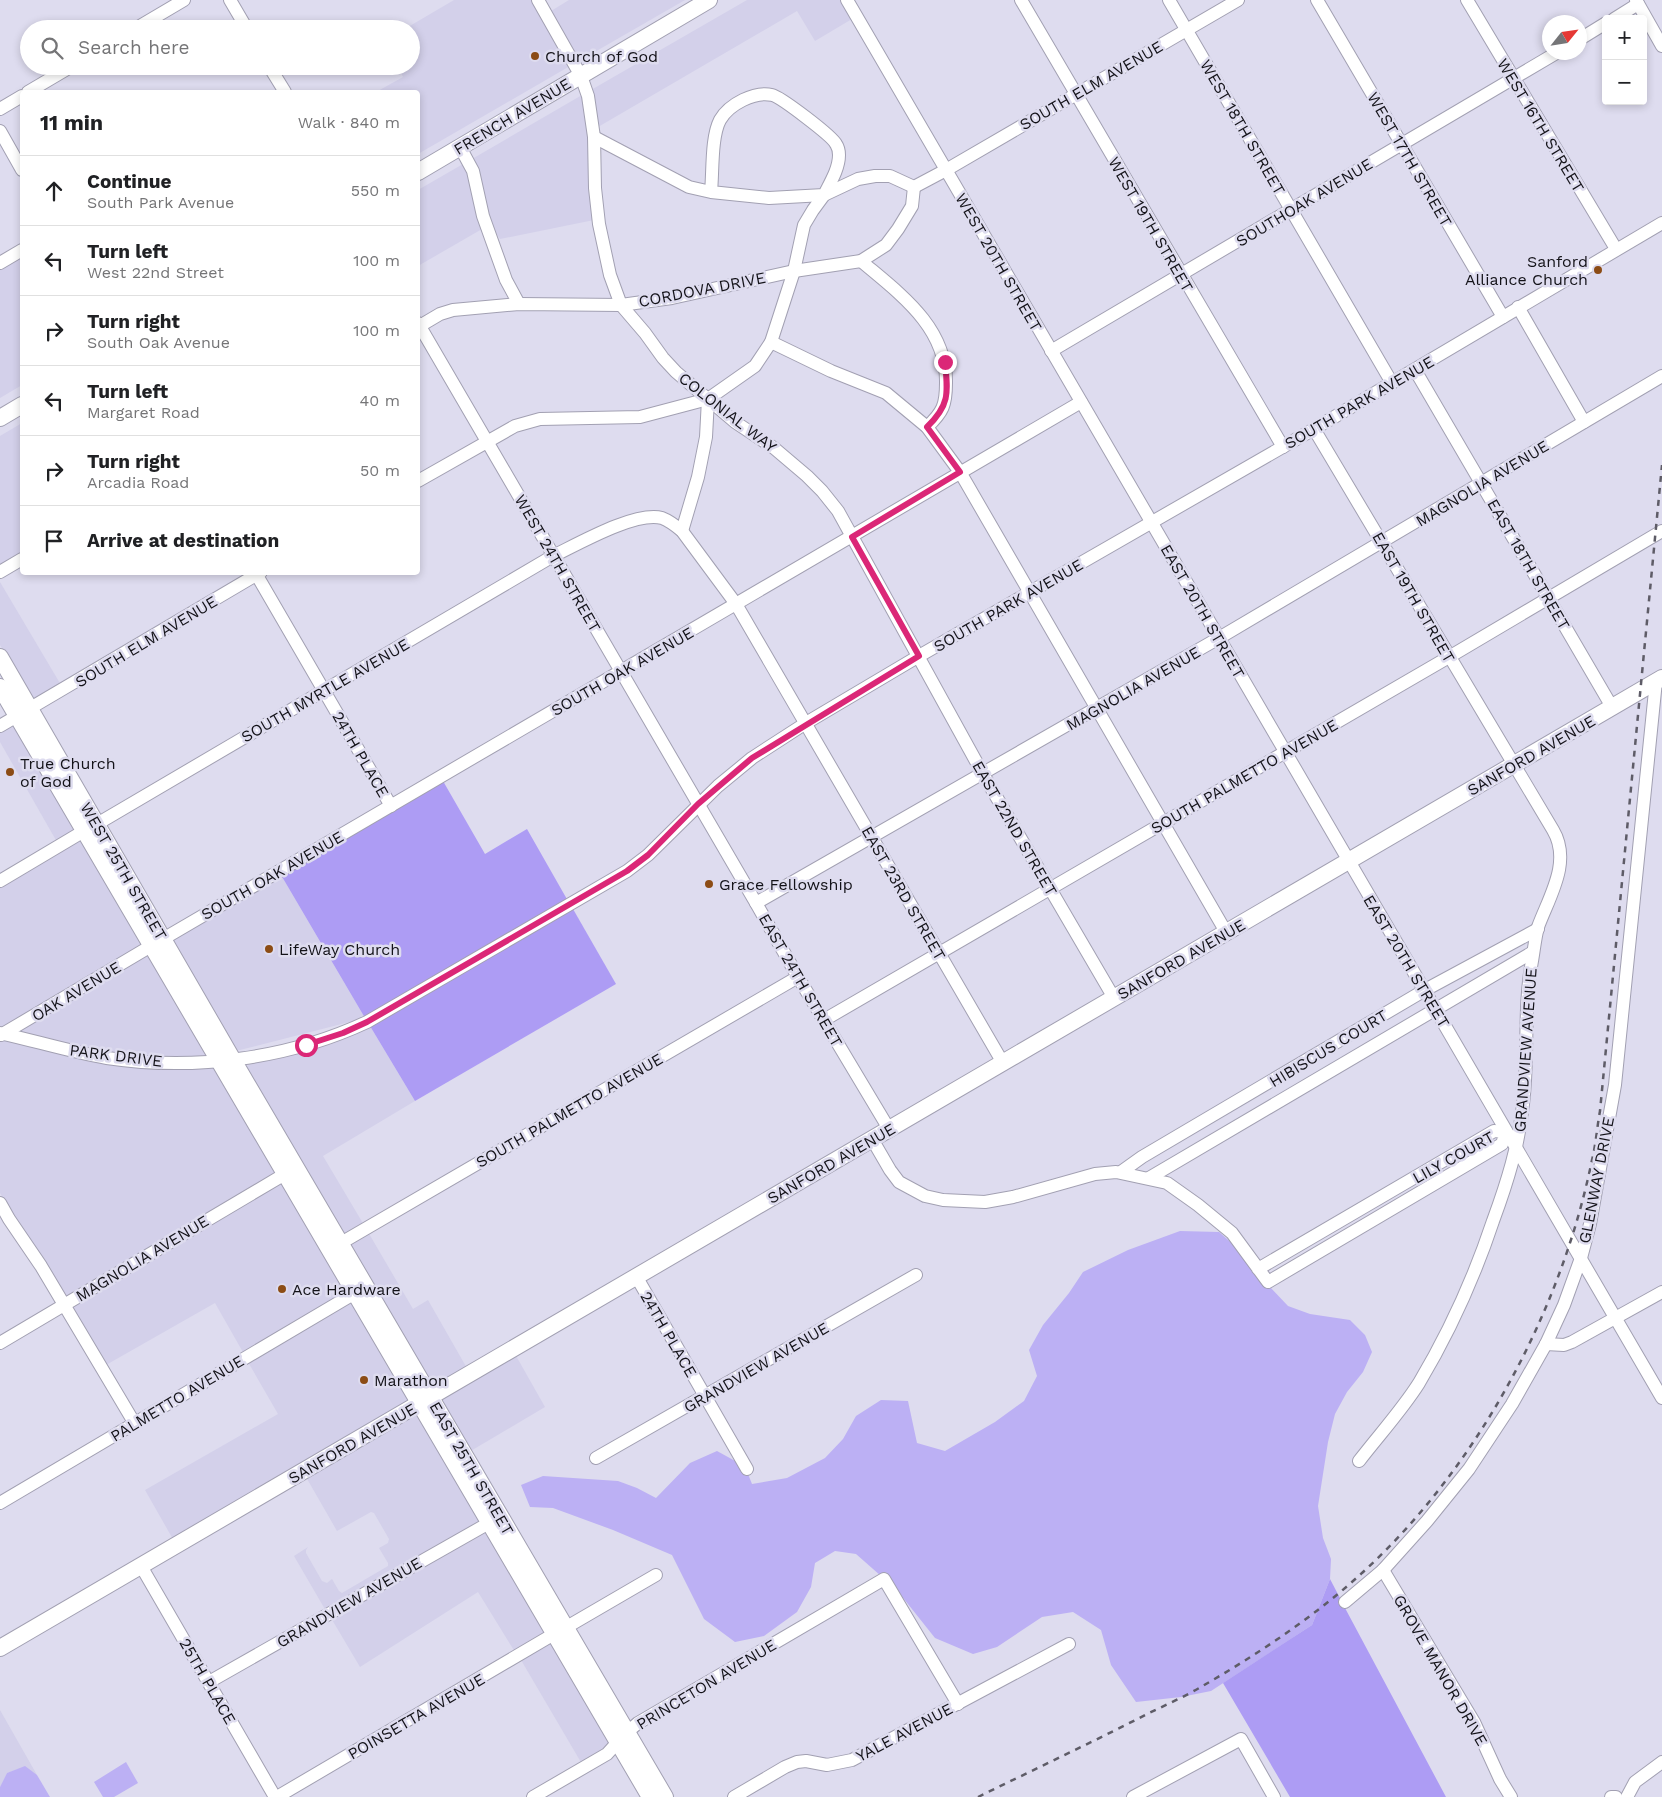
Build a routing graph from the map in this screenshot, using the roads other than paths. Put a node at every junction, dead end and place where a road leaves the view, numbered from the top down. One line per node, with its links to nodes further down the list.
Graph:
1 (184, 0): 13 (street)
2 (230, 0): 14 (street)
3 (538, 0): 22 (street, COLONIAL WAY)
4 (709, 0): 22 (main road, FRENCH AVENUE)
5 (847, 0): 34 (street, WEST 20TH STREET)
6 (1021, 0): 26 (street, WEST 19TH STREET)
7 (1169, 0): 16 (street, WEST 18TH STREET)
8 (1238, 0): 16 (street, SOUTH ELM AVENUE)
9 (1318, 0): 31 (street, WEST 17TH STREET)
10 (1467, 0): 23 (street, WEST 16TH STREET)
11 (1637, 2): 12 (street); 18 (street)
12 (1619, 15)
13 (150, 20)
14 (242, 20)
15 (1602, 26): 17 (street)
16 (1186, 29): 26 (street, SOUTH ELM AVENUE); 39 (street, WEST 18TH STREET)
17 (1587, 35)
18 (1662, 46)
19 (1545, 60): 23 (street, SOUTHOAK AVENUE)
20 (57, 75): 24 (street)
21 (275, 75): 25 (street)
22 (581, 76): 30 (street, COLONIAL WAY); 32 (main road, FRENCH AVENUE)
23 (1514, 80): 31 (street, SOUTHOAK AVENUE); 41 (street, WEST 16TH STREET)
24 (31, 90)
25 (284, 90)
26 (1076, 94): 34 (street, SOUTH ELM AVENUE); 46 (street, WEST 19TH STREET)
27 (20, 97): 28 (street)
28 (0, 109)
29 (0, 131): 33 (street)
30 (594, 137): 37 (street); 48 (street, COLONIAL WAY)
31 (1401, 144): 39 (street, SOUTHOAK AVENUE); 50 (street, WEST 17TH STREET)
32 (460, 148): 35 (main road, FRENCH AVENUE); 47 (street)
33 (20, 166)
34 (946, 170): 36 (street, SOUTH ELM AVENUE); 54 (street, WEST 20TH STREET)
35 (420, 171)
36 (914, 187): 38 (street); 43 (street, CORDOVA DRIVE)
37 (711, 192): 38 (street); 38 (street)
38 (824, 195): 45 (street)
39 (1292, 209): 46 (street, SOUTHOAK AVENUE); 57 (street, WEST 18TH STREET)
40 (1662, 223): 41 (street, SOUTH PARK AVENUE)
41 (1616, 249): 49 (street, SOUTH PARK AVENUE)
42 (20, 251): 44 (street)
43 (861, 261): 45 (street, CORDOVA DRIVE); 63 (street)
44 (0, 263)
45 (794, 271): 48 (street, CORDOVA DRIVE); 53 (street)
46 (1181, 276): 54 (street, SOUTHOAK AVENUE); 66 (street, WEST 19TH STREET)
47 (519, 304): 48 (street, CORDOVA DRIVE); 51 (street, CORDOVA DRIVE)
48 (621, 305): 58 (street, COLONIAL WAY)
49 (1518, 308): 50 (street, SOUTH PARK AVENUE); 62 (street)
50 (1503, 317): 55 (street, SOUTH PARK AVENUE)
51 (420, 324)
52 (420, 328): 65 (street, WEST 24TH STREET)
53 (771, 342): 58 (street); 63 (street)
54 (1051, 351): 59 (street, WEST 20TH STREET)
55 (1415, 370): 57 (street, SOUTH PARK AVENUE); 69 (street, EAST 18TH STREET)
56 (1662, 376): 62 (street, MAGNOLIA AVENUE)
57 (1392, 383): 64 (street, SOUTH PARK AVENUE)
58 (708, 398): 65 (street); 71 (street); 73 (street, COLONIAL WAY)
59 (1081, 402): 67 (street, SOUTH OAK AVENUE); 70 (street, WEST 20TH STREET)
60 (20, 405): 61 (main road)
61 (0, 418)
62 (1584, 422): 69 (street, MAGNOLIA AVENUE)
63 (927, 427): 67 (street)
64 (1314, 429): 66 (street, SOUTH PARK AVENUE); 74 (street, EAST 19TH STREET)
65 (487, 441): 68 (street); 75 (street, WEST 24TH STREET)
66 (1282, 447): 70 (street, SOUTH PARK AVENUE)
67 (960, 472): 73 (street, SOUTH OAK AVENUE); 80 (street)
68 (420, 480)
69 (1482, 483): 74 (street, MAGNOLIA AVENUE); 81 (street, EAST 18TH STREET)
70 (1152, 523): 80 (street, SOUTH PARK AVENUE); 83 (street, EAST 20TH STREET)
71 (682, 530): 75 (street, SOUTH MYRTLE AVENUE); 82 (street, EAST 23RD STREET)
72 (1662, 531): 81 (street, SOUTH PALMETTO AVENUE)
73 (852, 537): 82 (street, SOUTH OAK AVENUE); 84 (street, COLONIAL WAY)
74 (1382, 542): 83 (street, MAGNOLIA AVENUE); 86 (street, EAST 19TH STREET)
75 (553, 556): 87 (street, WEST 24TH STREET); 90 (street, SOUTH MYRTLE AVENUE)
76 (20, 560): 77 (street)
77 (0, 572)
78 (255, 575): 93 (street, SOUTH ELM AVENUE)
79 (259, 575): 90 (street, 24TH PLACE)
80 (1030, 593): 84 (street, SOUTH PARK AVENUE); 92 (street)
81 (1549, 598): 86 (street, SOUTH PALMETTO AVENUE); 91 (street, EAST 18TH STREET)
82 (736, 604): 87 (street, SOUTH OAK AVENUE); 94 (street, EAST 23RD STREET)
83 (1219, 638): 92 (street, MAGNOLIA AVENUE); 96 (street, EAST 20TH STREET)
84 (919, 656): 94 (street, SOUTH PARK AVENUE); 98 (street, EAST 22ND STREET)
85 (0, 657): 93 (main road, WEST 25TH STREET)
86 (1448, 657): 96 (street, SOUTH PALMETTO AVENUE); 97 (street, EAST 19TH STREET)
87 (621, 672): 99 (street, WEST 24TH STREET); 100 (street, SOUTH OAK AVENUE)
88 (1659, 679): 91 (main road, SANFORD AVENUE); 131 (street, GLENWAY DRIVE)
89 (0, 688): 93 (main road, WEST 25TH STREET)
90 (324, 691): 100 (street, 24TH PLACE); 102 (street, SOUTH MYRTLE AVENUE)
91 (1612, 707): 97 (main road, SANFORD AVENUE)
92 (1097, 709): 98 (street, MAGNOLIA AVENUE); 101 (street)
93 (24, 712): 95 (street, SOUTH ELM AVENUE); 102 (main road, WEST 25TH STREET)
94 (806, 723): 99 (street, SOUTH PARK AVENUE); 103 (street, EAST 23RD STREET)
95 (0, 726)
96 (1285, 752): 101 (street, SOUTH PALMETTO AVENUE); 104 (street, EAST 20TH STREET)
97 (1514, 764): 104 (main road, SANFORD AVENUE); 108 (street, GRANDVIEW AVENUE)
98 (983, 774): 103 (street, MAGNOLIA AVENUE); 106 (street, EAST 22ND STREET)
99 (698, 804): 107 (street, EAST 24TH STREET); 119 (street, SOUTH PARK AVENUE)
100 (391, 806): 110 (street, SOUTH OAK AVENUE)
101 (1163, 823): 106 (street, SOUTH PALMETTO AVENUE); 109 (street)
102 (90, 828): 105 (street, SOUTH MYRTLE AVENUE); 110 (main road, WEST 25TH STREET); 110 (main road, WEST 25TH STREET)
103 (872, 837): 107 (street, MAGNOLIA AVENUE); 112 (street, EAST 23RD STREET)
104 (1348, 861): 109 (main road, SANFORD AVENUE); 114 (street, EAST 20TH STREET)
105 (0, 881)
106 (1050, 888): 112 (street, SOUTH PALMETTO AVENUE); 115 (street, EAST 22ND STREET)
107 (756, 903): 113 (street, EAST 24TH STREET)
108 (1538, 929): 111 (street, GRANDVIEW AVENUE); 114 (street, HIBISCUS COURT)
109 (1226, 932): 115 (main road, SANFORD AVENUE)
110 (157, 943): 118 (street, OAK AVENUE); 119 (main road, WEST 25TH STREET)
111 (1533, 952): 116 (street, HIBISCUS COURT); 124 (street, GRANDVIEW AVENUE)
112 (938, 953): 117 (street, SOUTH PALMETTO AVENUE); 120 (street, EAST 23RD STREET)
113 (798, 977): 117 (street, EAST 24TH STREET); 130 (street, SOUTH PALMETTO AVENUE)
114 (1425, 990): 116 (street, EAST 20TH STREET); 125 (street, HIBISCUS COURT)
115 (1114, 998): 120 (main road, SANFORD AVENUE)
116 (1436, 1008): 122 (street, EAST 20TH STREET); 127 (street, HIBISCUS COURT)
117 (824, 1020): 121 (street, EAST 24TH STREET)
118 (1, 1034): 119 (street, PARK DRIVE)
119 (226, 1060): 126 (main road, EAST 25TH STREET); 130 (main road, EAST 25TH STREET)
120 (1003, 1063): 121 (main road, SANFORD AVENUE)
121 (889, 1129): 123 (main road, SANFORD AVENUE)
122 (1506, 1132): 124 (street, EAST 20TH STREET); 133 (street, LILY COURT); 133 (street, LILY COURT)
123 (872, 1139): 125 (street); 135 (main road, SANFORD AVENUE)
124 (1516, 1149): 131 (street, EAST 20TH STREET); 147 (street, GRANDVIEW AVENUE)
125 (1121, 1172): 127 (street)
126 (285, 1174): 129 (main road, EAST 25TH STREET); 138 (street, MAGNOLIA AVENUE)
127 (1149, 1178): 133 (street)
128 (0, 1203): 138 (street)
129 (318, 1231): 132 (main road); 137 (main road, EAST 25TH STREET)
130 (341, 1243): 132 (main road, EAST 25TH STREET)
131 (1580, 1258): 139 (street, EAST 20TH STREET); 141 (street, GLENWAY DRIVE)
132 (354, 1266): 144 (main road, EAST 25TH STREET)
133 (1258, 1269)
134 (916, 1274): 142 (street, GRANDVIEW AVENUE)
135 (636, 1276): 142 (street, 24TH PLACE); 144 (main road, SANFORD AVENUE)
136 (1662, 1292): 139 (street)
137 (355, 1293): 144 (main road, EAST 25TH STREET); 145 (street, PALMETTO AVENUE)
138 (65, 1305): 140 (street, MAGNOLIA AVENUE); 145 (street)
139 (1615, 1318): 141 (street); 143 (street, EAST 20TH STREET)
140 (0, 1342)
141 (1546, 1344): 152 (street, GLENWAY DRIVE)
142 (706, 1397): 146 (street, GRANDVIEW AVENUE); 148 (street, 24TH PLACE)
143 (1662, 1398)
144 (425, 1401): 150 (main road, EAST 25TH STREET); 151 (main road, SANFORD AVENUE); 155 (main road, EAST 25TH STREET)
145 (135, 1424): 149 (street, PALMETTO AVENUE)
146 (596, 1458)
147 (1359, 1461)
148 (747, 1469)
149 (0, 1503)
150 (489, 1523): 155 (main road, EAST 25TH STREET); 158 (street, GRANDVIEW AVENUE)
151 (140, 1566): 157 (main road, SANFORD AVENUE); 158 (street, 25TH PLACE)
152 (1383, 1570): 154 (street, GLENWAY DRIVE); 169 (street, GROVE MANOR DRIVE)
153 (656, 1575): 155 (street, POINSETTA AVENUE)
154 (1345, 1602)
155 (560, 1631): 160 (main road, EAST 25TH STREET); 162 (street, POINSETTA AVENUE)
156 (1068, 1644): 159 (street, YALE AVENUE)
157 (0, 1648)
158 (209, 1682): 162 (street, 25TH PLACE)
159 (958, 1704): 160 (street, PRINCETON AVENUE); 166 (street, YALE AVENUE)
160 (622, 1737): 163 (street, PRINCETON AVENUE); 164 (main road, EAST 25TH STREET); 165 (main road, EAST 25TH STREET)
161 (1662, 1762): 172 (street)
162 (276, 1797)
163 (533, 1797)
164 (650, 1797)
165 (665, 1797)
166 (734, 1797)
167 (1133, 1797): 168 (street)
168 (1274, 1797)
169 (1511, 1797)
170 (1611, 1797): 171 (street)
171 (1616, 1797)
172 (1627, 1797)

